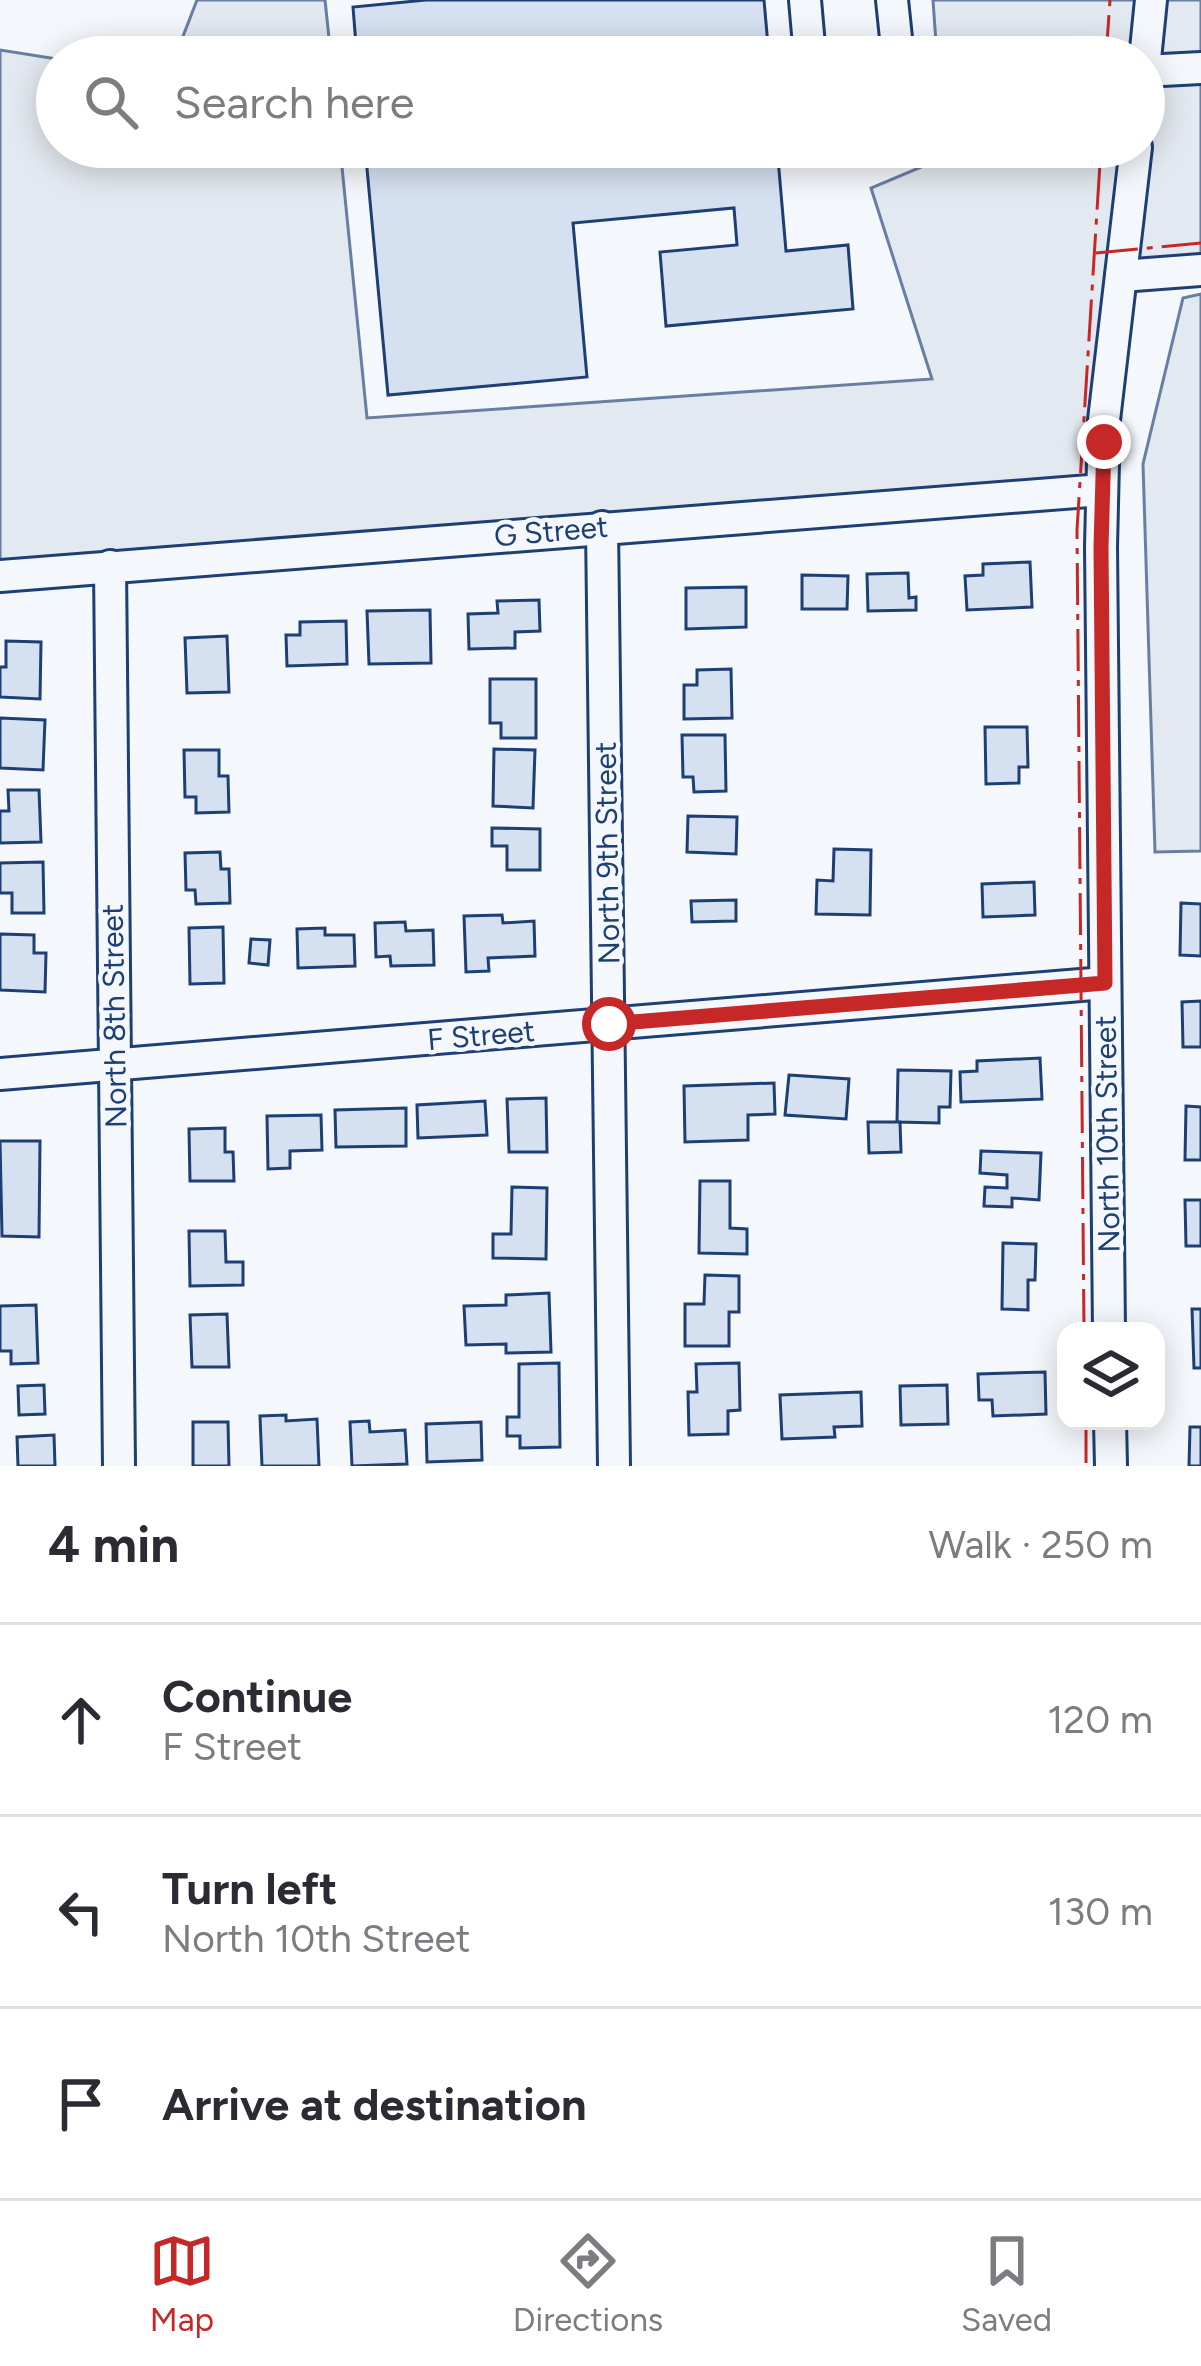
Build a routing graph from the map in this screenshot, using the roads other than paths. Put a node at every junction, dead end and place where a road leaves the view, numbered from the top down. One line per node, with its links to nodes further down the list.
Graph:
1 (805, 0): 4 (street)
2 (892, 0): 5 (street)
3 (1151, 0): 6 (street)
4 (808, 36)
5 (896, 36)
6 (1147, 36)
7 (1201, 68): 8 (street)
8 (1165, 69)
9 (1134, 168): 11 (street, North 10th Street)
10 (1201, 270): 11 (street)
11 (1121, 276): 12 (street, North 10th Street)
12 (1102, 490): 13 (street, G Street); 16 (street, North 10th Street)
13 (602, 527): 14 (street, G Street); 17 (street, North 9th Street)
14 (110, 566): 15 (street, G Street); 18 (street, North 8th Street)
15 (0, 576)
16 (1105, 983): 17 (street, F Street); 20 (street, North 10th Street)
17 (609, 1024): 18 (street, F Street); 23 (street, North 9th Street)
18 (115, 1064): 19 (street, F Street); 22 (street, North 8th Street)
19 (0, 1073)
20 (1109, 1322)
21 (1110, 1430): 24 (street)
22 (119, 1466)
23 (614, 1466)
24 (1111, 1466)

